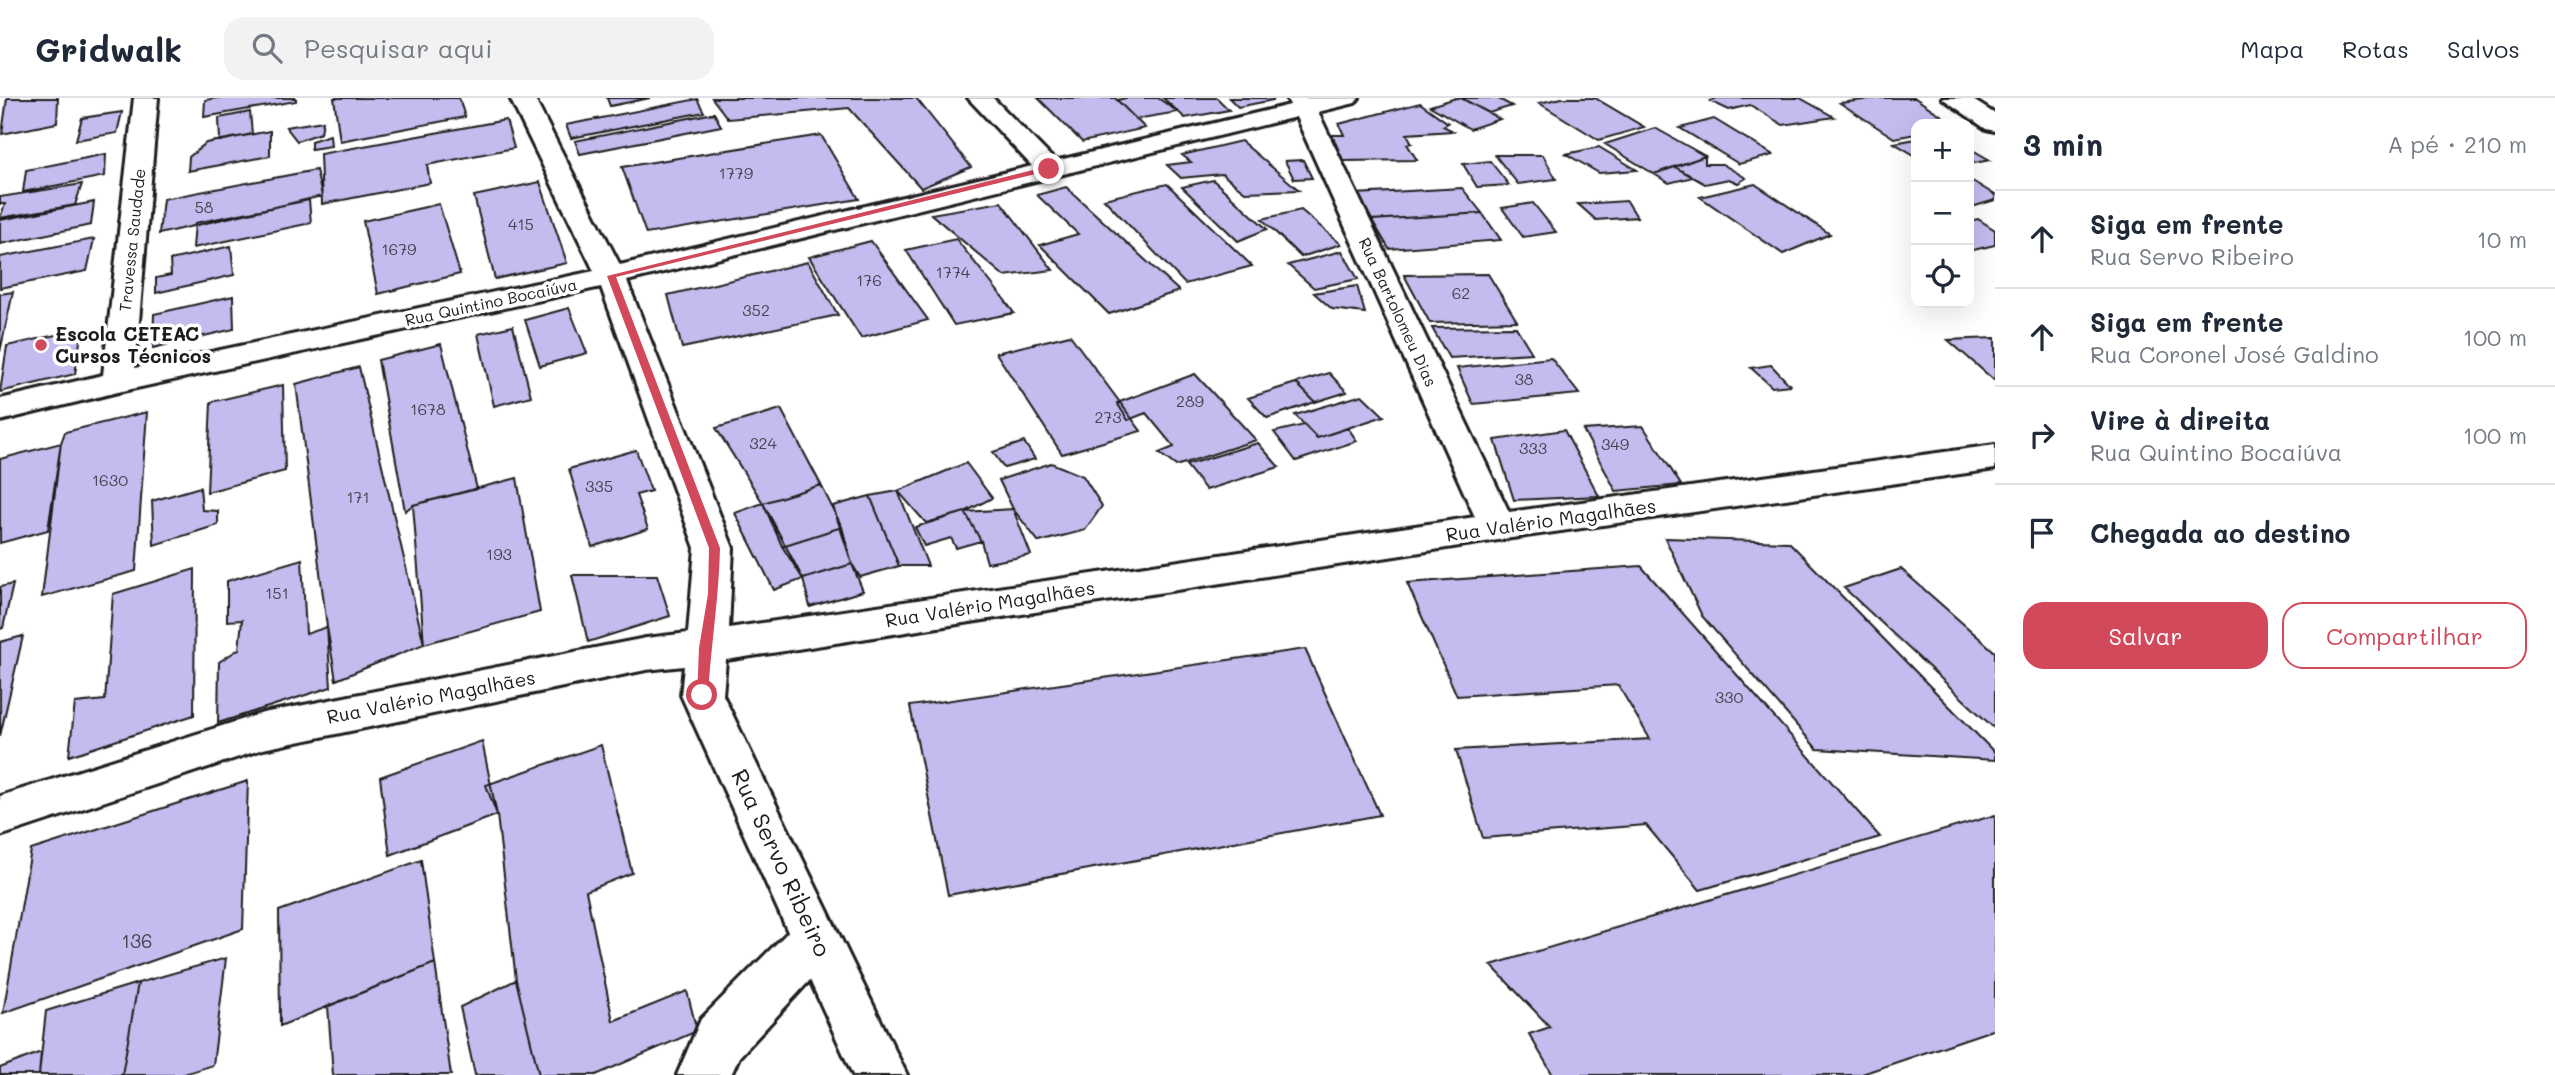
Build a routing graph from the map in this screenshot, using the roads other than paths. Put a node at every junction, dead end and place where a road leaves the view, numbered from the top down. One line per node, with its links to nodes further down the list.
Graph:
1 (146, 98): 10 (street, Travessa Saudade)
2 (522, 98): 9 (street, Rua Servo Ribeiro)
3 (980, 98): 8 (street)
4 (1347, 98): 6 (street, Rua Quintino Bocaiúva)
5 (1954, 98): 7 (street)
6 (1301, 103): 8 (street, Rua Quintino Bocaiúva); 13 (street, Rua Bartolomeu Dias)
7 (1995, 124)
8 (1049, 169): 9 (street, Rua Quintino Bocaiúva)
9 (611, 276): 10 (street, Rua Quintino Bocaiúva); 14 (street, Rua Servo Ribeiro)
10 (118, 382): 11 (street, Rua Quintino Bocaiúva)
11 (0, 410)
12 (1995, 457): 13 (street, Rua Valério Magalhães)
13 (1498, 527): 14 (street, Rua Valério Magalhães)
14 (705, 648): 15 (street, Rua Valério Magalhães); 16 (street, Rua Servo Ribeiro)
15 (0, 816)
16 (816, 937): 17 (street); 18 (street, Rua Servo Ribeiro)
17 (704, 1075)
18 (880, 1075)

